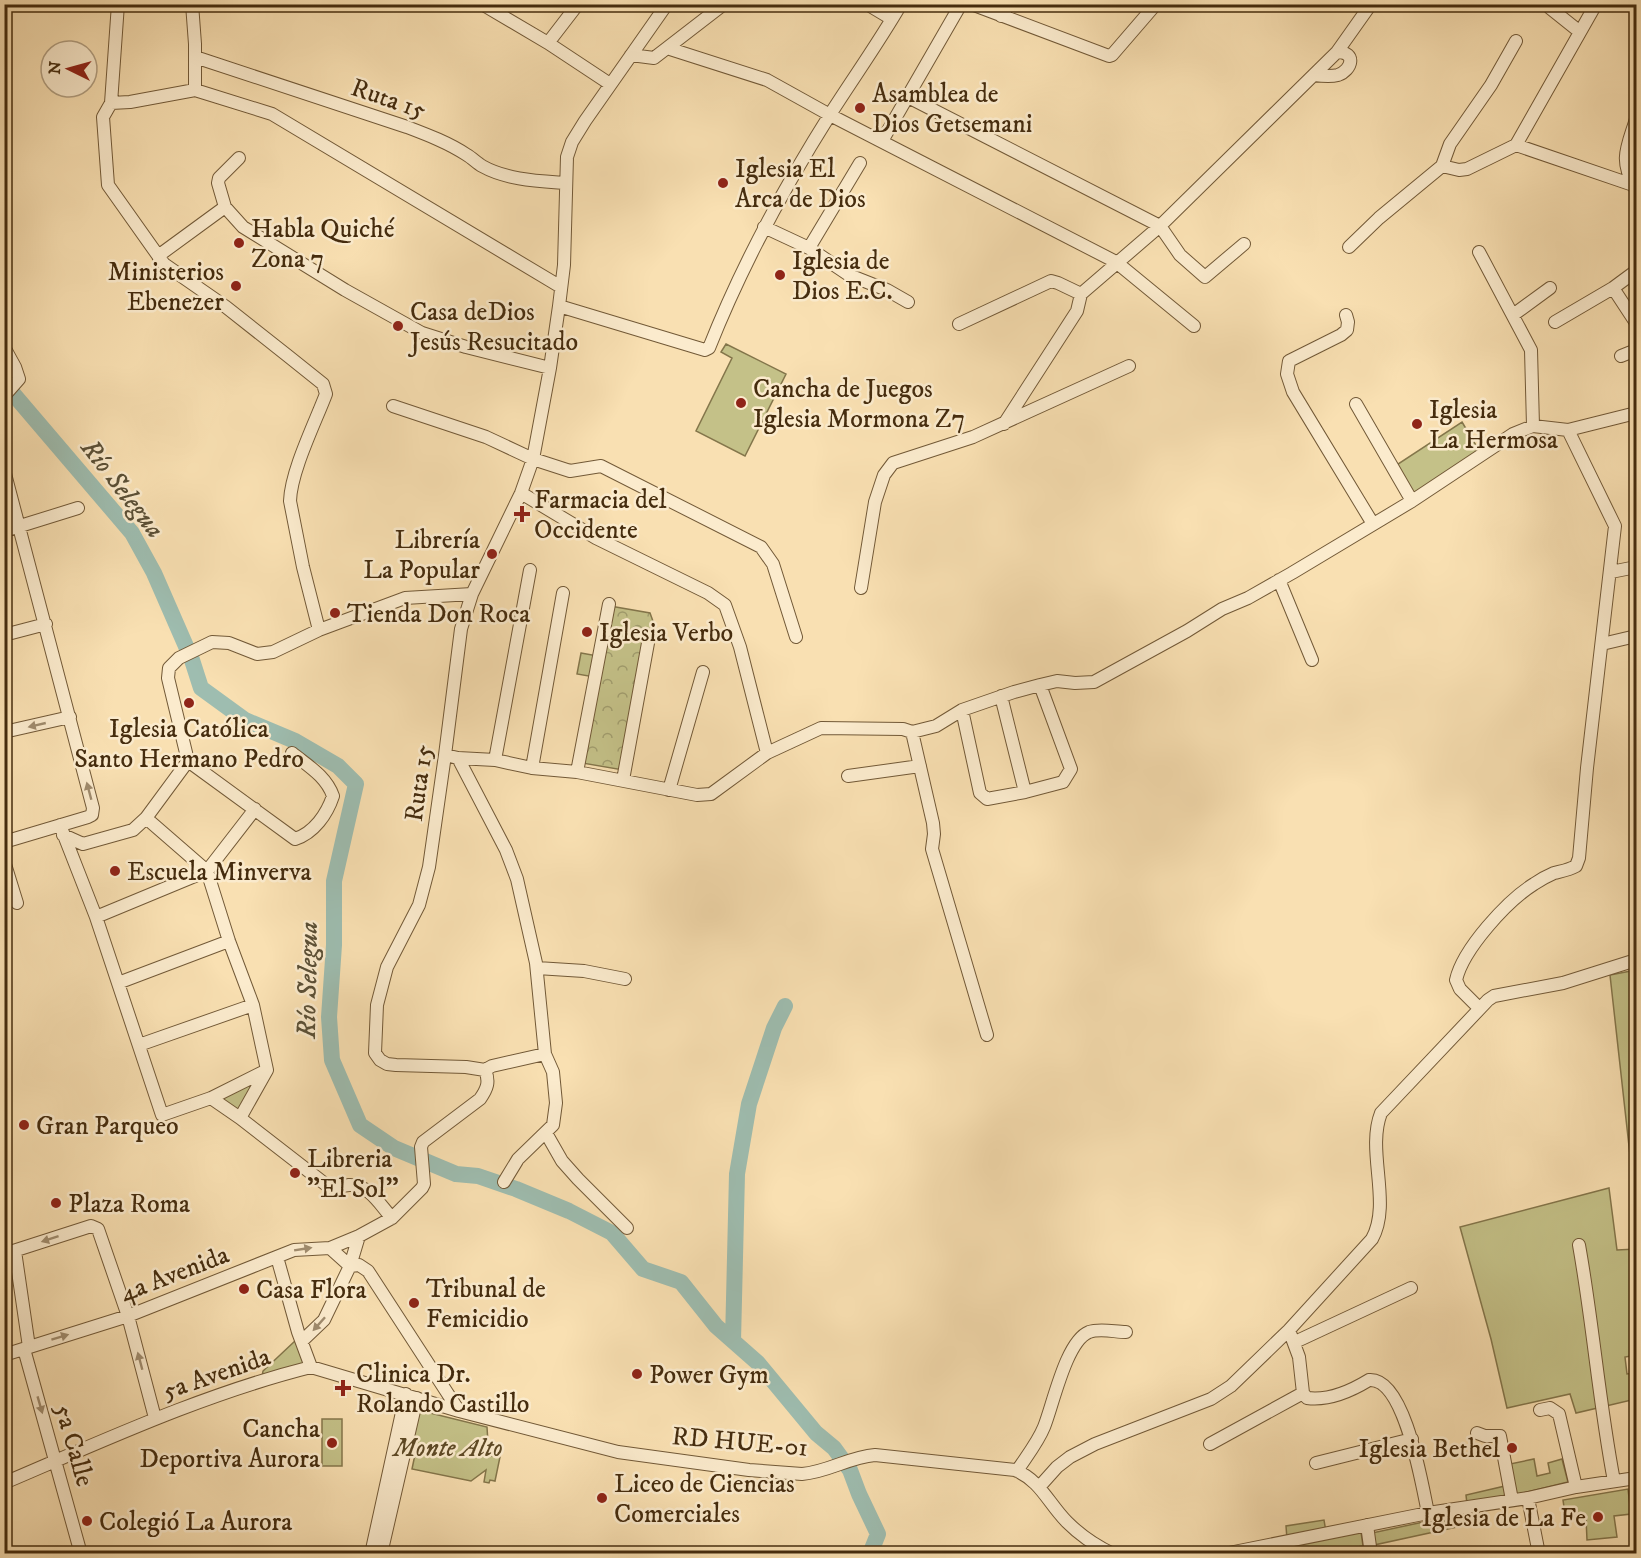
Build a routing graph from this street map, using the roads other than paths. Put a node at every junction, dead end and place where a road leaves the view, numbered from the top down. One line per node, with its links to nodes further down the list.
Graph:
1 (118, 4): 29 (street)
2 (192, 4): 24 (street)
3 (482, 4): 20 (street)
4 (578, 4): 20 (street)
5 (667, 4): 23 (street, Ruta 15)
6 (724, 4): 21 (street)
7 (867, 4): 17 (street)
8 (901, 4): 17 (street)
9 (961, 4): 28 (street)
10 (971, 4): 16 (street)
11 (1010, 4): 16 (street)
12 (1156, 4): 16 (street)
13 (1371, 4): 22 (street)
14 (1550, 4): 18 (street)
15 (1596, 4): 18 (street)
16 (1000, 16)
17 (892, 19): 30 (street)
18 (1580, 32): 33 (street)
19 (1516, 41): 38 (street)
20 (548, 42): 26 (street)
21 (667, 48): 23 (street); 30 (street)
22 (1337, 52): 25 (street); 25 (street)
23 (631, 55): 26 (street, Ruta 15)
24 (195, 57): 27 (street); 40 (street, Ruta 15)
25 (1314, 75): 43 (street)
26 (610, 84): 40 (street, Ruta 15)
27 (195, 90): 29 (street); 52 (street)
28 (908, 97): 32 (street); 43 (street)
29 (111, 103): 49 (street)
30 (830, 115): 32 (street); 44 (street)
31 (1636, 119): 34 (street)
32 (882, 141): 50 (street)
33 (1515, 145): 38 (street); 39 (street)
34 (1631, 150): 37 (street)
35 (239, 158): 42 (street)
36 (860, 164): 47 (street)
37 (1624, 165): 39 (street); 41 (street)
38 (1442, 166): 46 (street)
39 (1603, 175): 41 (street)
40 (565, 183): 52 (street, Ruta 15)
41 (1635, 189)
42 (225, 207): 49 (street); 68 (street)
43 (1160, 226): 45 (street); 50 (street)
44 (764, 227): 47 (street); 57 (street)
45 (1244, 244)
46 (1350, 247)
47 (809, 248): 56 (street)
48 (1479, 252): 59 (street)
49 (158, 256): 93 (street)
50 (1116, 262): 55 (street); 63 (street)
51 (1636, 271): 54 (street)
52 (561, 287): 57 (street, Ruta 15)
53 (1550, 288): 59 (street)
54 (1613, 288): 60 (street); 61 (street)
55 (1081, 294): 62 (street); 73 (street)
56 (908, 302)
57 (559, 306): 68 (street, Ruta 15)
58 (1346, 315): 81 (street)
59 (1513, 315): 74 (street)
60 (1555, 322)
61 (1636, 323)
62 (958, 324)
63 (1194, 326)
64 (4, 347): 69 (street)
65 (1636, 350): 66 (street)
66 (1622, 356)
67 (1129, 366): 73 (street)
68 (550, 368): 76 (street, Ruta 15)
69 (4, 396)
70 (1356, 404): 79 (street)
71 (393, 406): 76 (street)
72 (1636, 413): 75 (street)
73 (1004, 424): 88 (street)
74 (1533, 426): 75 (street); 79 (street)
75 (1568, 430): 86 (street)
76 (533, 459): 78 (street, Ruta 15); 96 (street)
77 (4, 470): 82 (street)
78 (521, 493): 90 (street, Ruta 15); 108 (street)
79 (1412, 501): 81 (street)
80 (78, 508): 82 (street)
81 (1373, 524): 87 (street)
82 (19, 527): 83 (street); 92 (street)
83 (4, 531)
84 (1636, 567): 86 (street)
85 (530, 570): 111 (street)
86 (1611, 572): 98 (street)
87 (1279, 580): 99 (street); 101 (street)
88 (861, 588)
89 (563, 593): 114 (street)
90 (472, 594): 93 (street); 109 (street, Ruta 15)
91 (609, 604): 115 (street)
92 (46, 624): 94 (street); 104 (street)
93 (319, 630): 112 (street)
94 (4, 635)
95 (1636, 636): 98 (street)
96 (796, 637)
97 (648, 644): 117 (street)
98 (1602, 644): 134 (street)
99 (1312, 660)
100 (703, 672): 118 (street)
101 (1040, 685): 102 (street); 119 (street)
102 (1001, 696): 103 (street); 119 (street)
103 (962, 710): 106 (street); 119 (street)
104 (70, 717): 105 (street, one-way to 105); 122 (street, one-way to 104)
105 (4, 732)
106 (912, 732): 108 (street); 113 (street)
107 (291, 753): 120 (street)
108 (767, 753): 118 (street)
109 (446, 755): 110 (street); 139 (street, Ruta 15)
110 (458, 758): 111 (street); 130 (street)
111 (495, 760): 114 (street)
112 (188, 761): 120 (street); 121 (street)
113 (920, 766): 116 (street); 135 (street)
114 (532, 768): 115 (street)
115 (577, 772): 117 (street)
116 (848, 776)
117 (623, 780): 118 (street)
118 (669, 790)
119 (1025, 792)
120 (255, 809): 125 (street)
121 (146, 818): 122 (street); 125 (street)
122 (61, 830): 123 (street); 127 (street)
123 (4, 843)
124 (4, 861): 126 (street)
125 (207, 871): 127 (street); 128 (street)
126 (17, 903)
127 (96, 917): 132 (street)
128 (229, 941): 132 (street); 133 (street)
129 (1636, 960): 134 (street)
130 (537, 968): 131 (street); 137 (street)
131 (625, 978)
132 (118, 982): 136 (street)
133 (253, 1005): 136 (street); 138 (street)
134 (1479, 1008): 154 (street)
135 (987, 1035)
136 (139, 1045): 140 (street)
137 (545, 1054): 139 (street); 142 (street)
138 (267, 1070): 140 (street); 141 (street)
139 (485, 1070): 144 (street)
140 (211, 1098): 141 (street)
141 (240, 1118): 144 (street)
142 (546, 1133): 143 (street); 145 (street)
143 (504, 1182)
144 (392, 1218): 146 (street)
145 (627, 1228)
146 (359, 1236): 148 (street, 4a Avenida); 151 (street)
147 (1579, 1245): 173 (street)
148 (330, 1248): 150 (street, 4a Avenida, one-way to 148); 151 (street)
149 (10, 1252): 153 (street, one-way to 149); 158 (street, 5a Calle)
150 (277, 1257): 153 (street, 4a Avenida); 156 (street)
151 (350, 1266): 156 (street, one-way to 156); 164 (street)
152 (1411, 1288): 157 (street)
153 (128, 1316): 158 (street, 4a Avenida, one-way to 153); 165 (street, one-way to 153)
154 (1289, 1330): 157 (street); 175 (street)
155 (1126, 1332): 171 (street)
156 (302, 1341): 160 (street)
157 (1295, 1342): 161 (street)
158 (27, 1348): 159 (street, 4a Avenida); 169 (street, 5a Calle, one-way to 169)
159 (4, 1355)
160 (311, 1367): 162 (street); 165 (street, 5a Avenida)
161 (1303, 1393): 167 (street); 168 (street)
162 (411, 1396): 164 (street, RD HUE-01); 183 (street); 184 (street)
163 (1540, 1410): 176 (street)
164 (459, 1411): 171 (street, RD HUE-01)
165 (155, 1418): 169 (street, 5a Avenida)
166 (1477, 1433): 178 (street)
167 (1412, 1439): 170 (street); 179 (street)
168 (1210, 1444)
169 (56, 1461): 174 (street, 5a Avenida); 182 (street, 5a Calle)
170 (1316, 1463)
171 (1017, 1471): 175 (street, RD HUE-01)
172 (1636, 1478): 173 (street)
173 (1614, 1481): 176 (street)
174 (4, 1483)
175 (1040, 1486): 185 (street, RD HUE-01)
176 (1576, 1487): 177 (street)
177 (1528, 1498): 178 (street); 188 (street)
178 (1512, 1500): 179 (street)
179 (1428, 1513): 180 (street)
180 (1366, 1525): 181 (street); 187 (street)
181 (1276, 1548): 186 (street)
182 (81, 1554)
183 (371, 1554)
184 (381, 1554)
185 (1113, 1554)
186 (1224, 1554)
187 (1371, 1554)
188 (1539, 1554)

